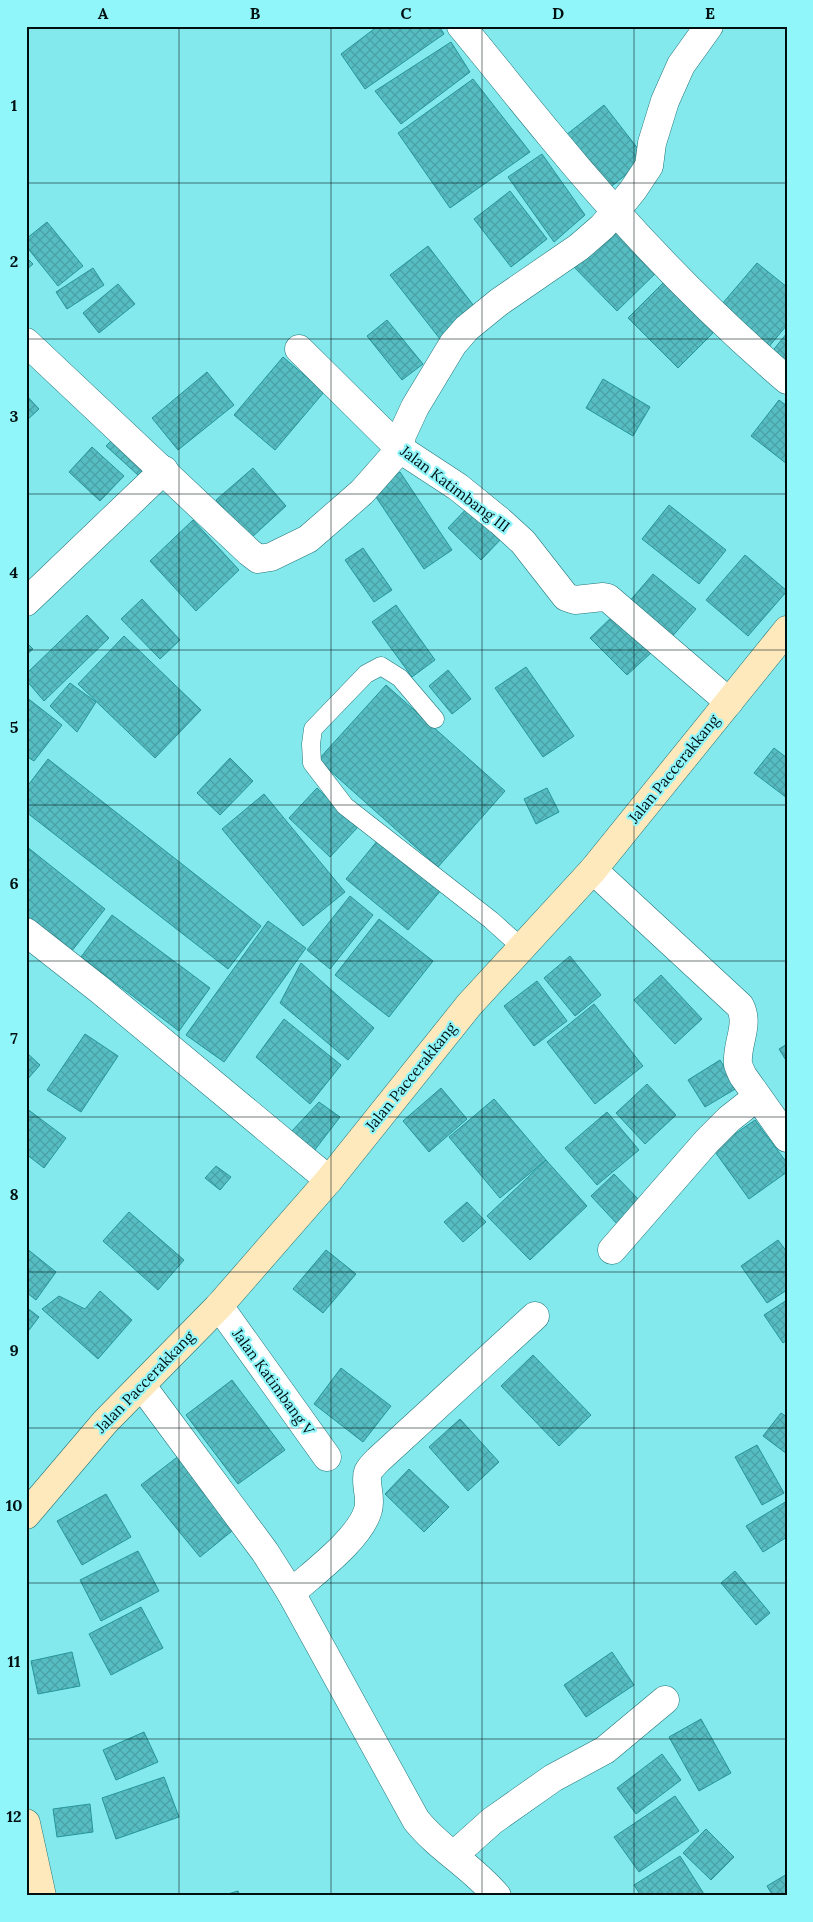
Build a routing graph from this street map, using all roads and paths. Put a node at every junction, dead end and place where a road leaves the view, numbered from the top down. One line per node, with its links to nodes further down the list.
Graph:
1 (461, 26): 3 (street)
2 (709, 26): 3 (street)
3 (616, 211): 6 (street); 7 (street)
4 (26, 342): 8 (street)
5 (300, 350): 7 (street, Jalan Katimbang III)
6 (787, 380)
7 (400, 449): 8 (street); 11 (street, Jalan Katimbang III)
8 (164, 470): 9 (street)
9 (26, 602)
10 (784, 640): 11 (main road, Jalan Paccerakkang)
11 (729, 702): 13 (main road, Jalan Paccerakkang)
12 (435, 719): 15 (lane)
13 (593, 870): 15 (main road, Jalan Paccerakkang); 16 (street)
14 (26, 932): 18 (street)
15 (521, 947): 18 (main road, Jalan Paccerakkang)
16 (770, 1103): 17 (street); 19 (street)
17 (787, 1138)
18 (329, 1180): 20 (main road, Jalan Paccerakkang)
19 (612, 1250)
20 (219, 1306): 22 (main road, Jalan Paccerakkang); 23 (street, Jalan Katimbang V)
21 (535, 1316): 25 (street)
22 (142, 1386): 24 (main road, Jalan Paccerakkang); 25 (street)
23 (327, 1457)
24 (26, 1515)
25 (291, 1593): 28 (street)
26 (665, 1700): 28 (street)
27 (26, 1823): 29 (main road)
28 (454, 1855): 30 (street)
29 (42, 1896)
30 (497, 1896)

